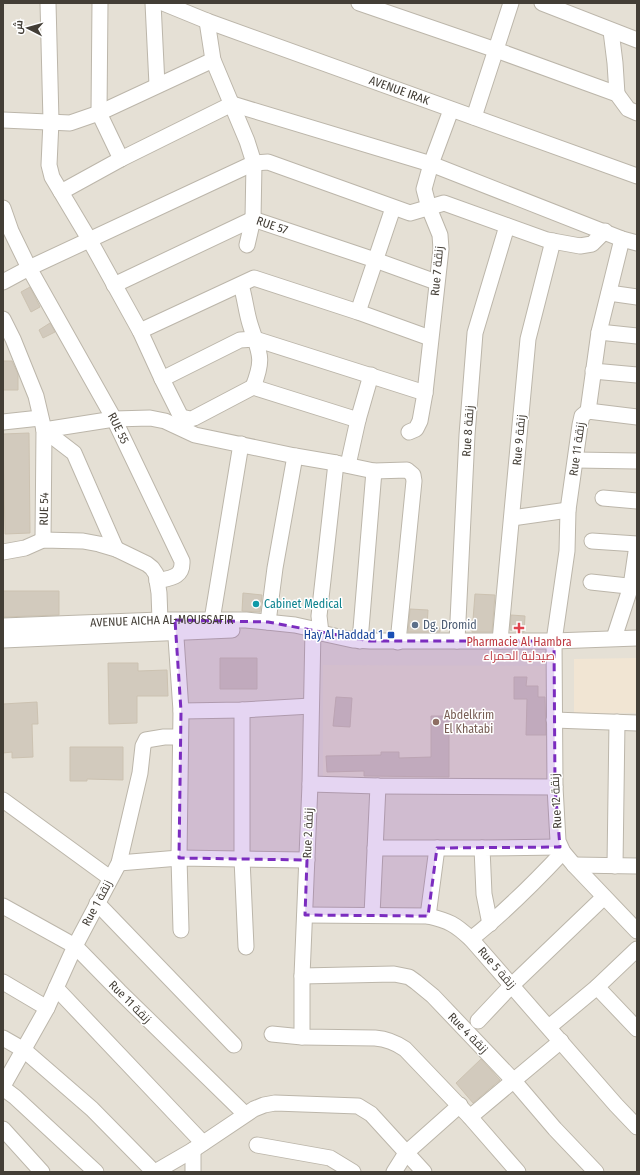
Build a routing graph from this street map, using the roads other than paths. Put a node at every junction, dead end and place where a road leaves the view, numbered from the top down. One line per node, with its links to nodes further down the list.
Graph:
1 (48, 3): 21 (street)
2 (100, 3): 17 (street)
3 (153, 3): 13 (street)
4 (511, 3): 11 (street)
5 (542, 3): 9 (street)
6 (362, 4): 11 (street)
7 (172, 5): 8 (street, AVENUE IRAK)
8 (207, 21): 12 (street); 16 (street, AVENUE IRAK)
9 (611, 30): 10 (street); 14 (street)
10 (637, 40)
11 (496, 50): 14 (street); 19 (street)
12 (213, 60): 13 (street); 15 (street)
13 (157, 85): 17 (street)
14 (617, 94): 18 (street)
15 (232, 104): 22 (street); 23 (street); 24 (street)
16 (451, 110): 19 (street, AVENUE IRAK); 24 (street, Rue 7 زنقة)
17 (99, 113): 21 (street); 22 (street)
18 (637, 113)
19 (474, 117): 25 (street, AVENUE IRAK)
20 (3, 120): 21 (street)
21 (51, 121): 26 (street)
22 (121, 159): 26 (street)
23 (254, 163): 28 (street); 30 (street); 33 (street)
24 (430, 164): 29 (street, Rue 7 زنقة); 32 (street)
25 (637, 176)
26 (61, 192): 33 (street)
27 (3, 208): 39 (street, RUE 55)
28 (393, 208): 29 (street); 38 (street)
29 (428, 208): 31 (street); 41 (street, Rue 7 زنقة)
30 (253, 219): 37 (street); 38 (street, RUE 57); 42 (street, RUE 57)
31 (507, 226): 35 (street); 95 (street, Rue 8 زنقة)
32 (605, 231): 34 (street); 35 (street)
33 (90, 239): 39 (street); 42 (street)
34 (622, 239): 36 (street); 44 (street, Rue 11 زنقة)
35 (553, 241): 76 (street, Rue 9 زنقة)
36 (637, 243)
37 (247, 245)
38 (374, 260): 41 (street, RUE 57); 46 (street)
39 (29, 268): 40 (street); 61 (street, RUE 55)
40 (3, 282)
41 (436, 282): 51 (street, Rue 7 زنقة)
42 (114, 284): 48 (street)
43 (241, 285): 46 (street); 48 (street); 52 (street)
44 (609, 293): 45 (street); 49 (street, Rue 11 زنقة)
45 (637, 297)
46 (358, 312): 51 (street)
47 (3, 319): 65 (street, RUE 54)
48 (140, 331): 56 (street)
49 (599, 332): 50 (street); 53 (street, Rue 11 زنقة)
50 (637, 336)
51 (430, 338): 58 (street, Rue 7 زنقة)
52 (255, 339): 54 (street); 56 (street); 57 (street)
53 (593, 371): 55 (street); 59 (street, Rue 11 زنقة)
54 (371, 375): 58 (street); 62 (street)
55 (637, 375)
56 (162, 379): 64 (street)
57 (253, 387): 62 (street); 64 (street)
58 (425, 393): 66 (street, Rue 7 زنقة)
59 (588, 411): 60 (street); 69 (street, Rue 11 زنقة)
60 (637, 418)
61 (114, 419): 64 (street); 65 (street); 82 (street, RUE 55)
62 (358, 420): 71 (street)
63 (3, 422): 65 (street)
64 (179, 422): 67 (street)
65 (42, 424): 77 (street, RUE 54); 80 (street)
66 (409, 432)
67 (241, 444): 68 (street); 86 (street)
68 (295, 456): 71 (street); 87 (street)
69 (576, 460): 70 (street); 75 (street, Rue 11 زنقة)
70 (637, 461)
71 (342, 464): 72 (street); 90 (street)
72 (374, 471): 94 (street); 98 (street)
73 (602, 498): 74 (street)
74 (637, 501)
75 (568, 510): 76 (street); 97 (street, Rue 11 زنقة)
76 (512, 518): 96 (street, Rue 9 زنقة)
77 (44, 540): 80 (street, RUE 54); 81 (street)
78 (592, 541): 79 (street)
79 (637, 545): 84 (street)
80 (116, 549): 82 (street, RUE 54)
81 (3, 552)
82 (157, 581): 85 (street, RUE 54)
83 (591, 582): 84 (street)
84 (634, 586): 91 (street)
85 (160, 620): 88 (street, AVENUE AICHA AL-MOUSSAFIR); 89 (street, AVENUE AICHA AL-MOUSSAFIR)
86 (212, 620): 87 (street, AVENUE AICHA AL-MOUSSAFIR); 89 (street, AVENUE AICHA AL-MOUSSAFIR)
87 (268, 622): 90 (street, AVENUE AICHA AL-MOUSSAFIR)
88 (3, 626)
89 (175, 626): 90 (street, AVENUE AICHA AL-MOUSSAFIR); 93 (street, AVENUE AICHA AL-MOUSSAFIR); 101 (street)
90 (316, 632): 94 (street, AVENUE AICHA AL-MOUSSAFIR); 99 (street, Rue 2 زنقة)
91 (614, 638): 92 (street, AVENUE AICHA AL-MOUSSAFIR); 97 (street, AVENUE AICHA AL-MOUSSAFIR)
92 (637, 638)
93 (3, 640)
94 (360, 641): 98 (street, AVENUE AICHA AL-MOUSSAFIR)
95 (457, 641): 96 (street, AVENUE AICHA AL-MOUSSAFIR); 98 (street, AVENUE AICHA AL-MOUSSAFIR)
96 (500, 641): 97 (street, AVENUE AICHA AL-MOUSSAFIR)
97 (554, 641): 102 (street, Rue 12 زنقة)
98 (398, 642)
99 (311, 706): 100 (street); 106 (street, Rue 2 زنقة)
100 (242, 710): 101 (street); 115 (street)
101 (181, 711): 105 (street)
102 (554, 720): 103 (street); 108 (street, Rue 12 زنقة)
103 (617, 722): 104 (street); 119 (street)
104 (637, 723)
105 (180, 737): 114 (street); 117 (street, Rue 1 زنقة)
106 (310, 784): 107 (street); 116 (street, Rue 2 زنقة)
107 (378, 786): 108 (street); 110 (street)
108 (555, 787): 113 (street, Rue 12 زنقة)
109 (3, 800): 121 (street)
110 (376, 848): 111 (street); 126 (street)
111 (437, 848): 112 (street); 127 (street)
112 (482, 848): 113 (street); 128 (street)
113 (561, 850): 118 (street); 128 (street)
114 (179, 858): 115 (street); 117 (street); 130 (street)
115 (242, 859): 116 (street); 133 (street)
116 (307, 860): 125 (street, Rue 2 زنقة)
117 (119, 863): 121 (street, Rue 1 زنقة)
118 (574, 865): 119 (street); 122 (street)
119 (615, 866): 120 (street)
120 (637, 866)
121 (110, 878): 123 (street, Rue 1 زنقة)
122 (604, 897): 129 (street); 137 (street)
123 (97, 903): 132 (street, Rue 1 زنقة); 148 (street)
124 (3, 906): 132 (street, Rue 11 زنقة)
125 (305, 915): 126 (street, Rue 5 زنقة); 135 (street, Rue 2 زنقة)
126 (372, 915): 127 (street, Rue 5 زنقة)
127 (428, 916): 131 (street, Rue 5 زنقة)
128 (490, 924): 131 (street)
129 (635, 927)
130 (181, 930)
131 (471, 939): 137 (street, Rue 5 زنقة)
132 (75, 946): 139 (street, Rue 1 زنقة); 153 (street, Rue 11 زنقة)
133 (246, 947)
134 (637, 949): 138 (street)
135 (302, 976): 145 (street, Rue 2 زنقة); 150 (street, Rue 4 زنقة)
136 (3, 982): 140 (street)
137 (511, 986): 141 (street); 142 (street, Rue 5 زنقة)
138 (597, 987): 142 (street); 143 (street)
139 (56, 988): 140 (street, Rue 1 زنقة); 158 (street)
140 (46, 1008): 149 (street, Rue 1 زنقة)
141 (478, 1021)
142 (549, 1028): 147 (street, Rue 5 زنقة)
143 (637, 1029)
144 (272, 1034): 145 (street)
145 (302, 1037): 152 (street)
146 (3, 1038): 149 (street)
147 (561, 1042): 150 (street); 155 (street, Rue 5 زنقة)
148 (234, 1045)
149 (24, 1050): 151 (street, Rue 1 زنقة); 162 (street)
150 (514, 1081): 154 (street); 168 (street, Rue 4 زنقة)
151 (3, 1087): 161 (street)
152 (460, 1106): 154 (street); 159 (street)
153 (245, 1114): 158 (street); 159 (street)
154 (470, 1117): 167 (street)
155 (637, 1126)
156 (3, 1129): 160 (street)
157 (257, 1145): 164 (street)
158 (198, 1146): 162 (street); 163 (street)
159 (406, 1153): 165 (street); 166 (street)
160 (42, 1172)
161 (96, 1172)
162 (154, 1172)
163 (193, 1172)
164 (353, 1172)
165 (394, 1172)
166 (424, 1172)
167 (518, 1172)
168 (596, 1172)

